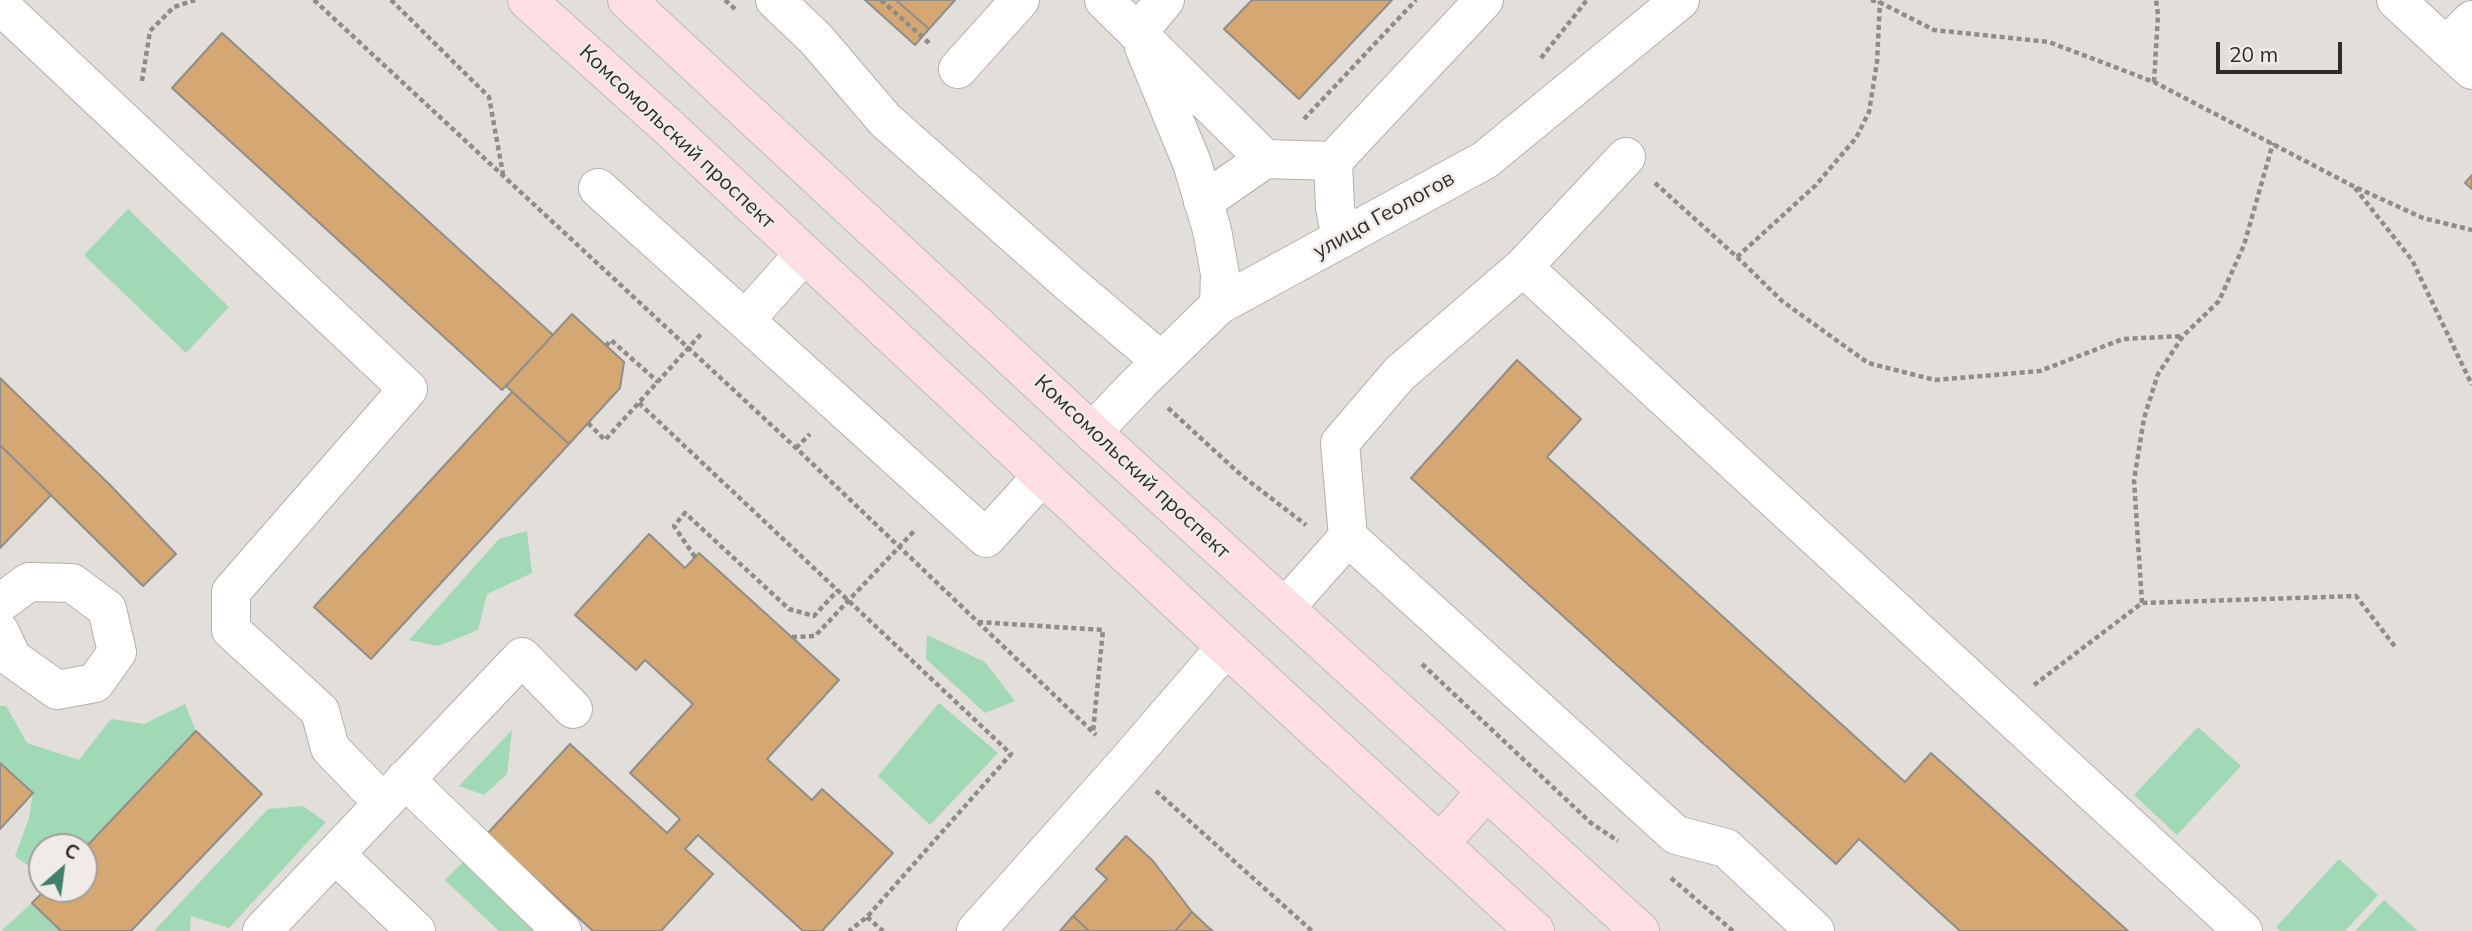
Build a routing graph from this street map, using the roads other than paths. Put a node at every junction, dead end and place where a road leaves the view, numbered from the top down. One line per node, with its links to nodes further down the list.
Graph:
1 (527, 0): 20 (main road, Комсомольский проспект)
2 (627, 0): 25 (main road, Комсомольский проспект)
3 (775, 0): 24 (street)
4 (1020, 0): 13 (street)
5 (1104, 0): 11 (street)
6 (1165, 0): 11 (street)
7 (1484, 0): 16 (street)
8 (1680, 0): 19 (street, улица Геологов)
9 (2396, 0): 12 (street)
10 (0, 5): 33 (street)
11 (1138, 32): 15 (street); 18 (street)
12 (2463, 46)
13 (945, 57)
14 (1626, 157): 21 (street)
15 (1265, 159): 16 (street); 18 (street)
16 (1333, 160): 19 (street)
17 (597, 188): 23 (street)
18 (1203, 202): 22 (street)
19 (1341, 239): 22 (street, улица Геологов)
20 (804, 254): 23 (street); 26 (main road, Комсомольский проспект)
21 (1523, 267): 27 (street); 44 (street)
22 (1219, 305): 24 (street, улица Геологов)
23 (736, 312): 26 (street)
24 (1150, 372): 25 (street, улица Геологов)
25 (1092, 432): 29 (main road, Комсомольский проспект)
26 (1042, 476): 31 (main road, Комсомольский проспект)
27 (1348, 537): 29 (street); 43 (street)
28 (0, 603): 30 (street)
29 (1285, 608): 34 (main road, Комсомольский проспект)
30 (0, 632)
31 (1226, 647): 35 (main road, Комсомольский проспект); 40 (street)
32 (573, 709): 33 (street)
33 (393, 791): 36 (street); 39 (street)
34 (1487, 791): 35 (main road); 42 (main road, Комсомольский проспект)
35 (1440, 843): 41 (main road, Комсомольский проспект)
36 (335, 854): 37 (street); 38 (street)
37 (262, 931)
38 (416, 931)
39 (562, 931)
40 (976, 931)
41 (1535, 931)
42 (1640, 931)
43 (1815, 931)
44 (2243, 931)

